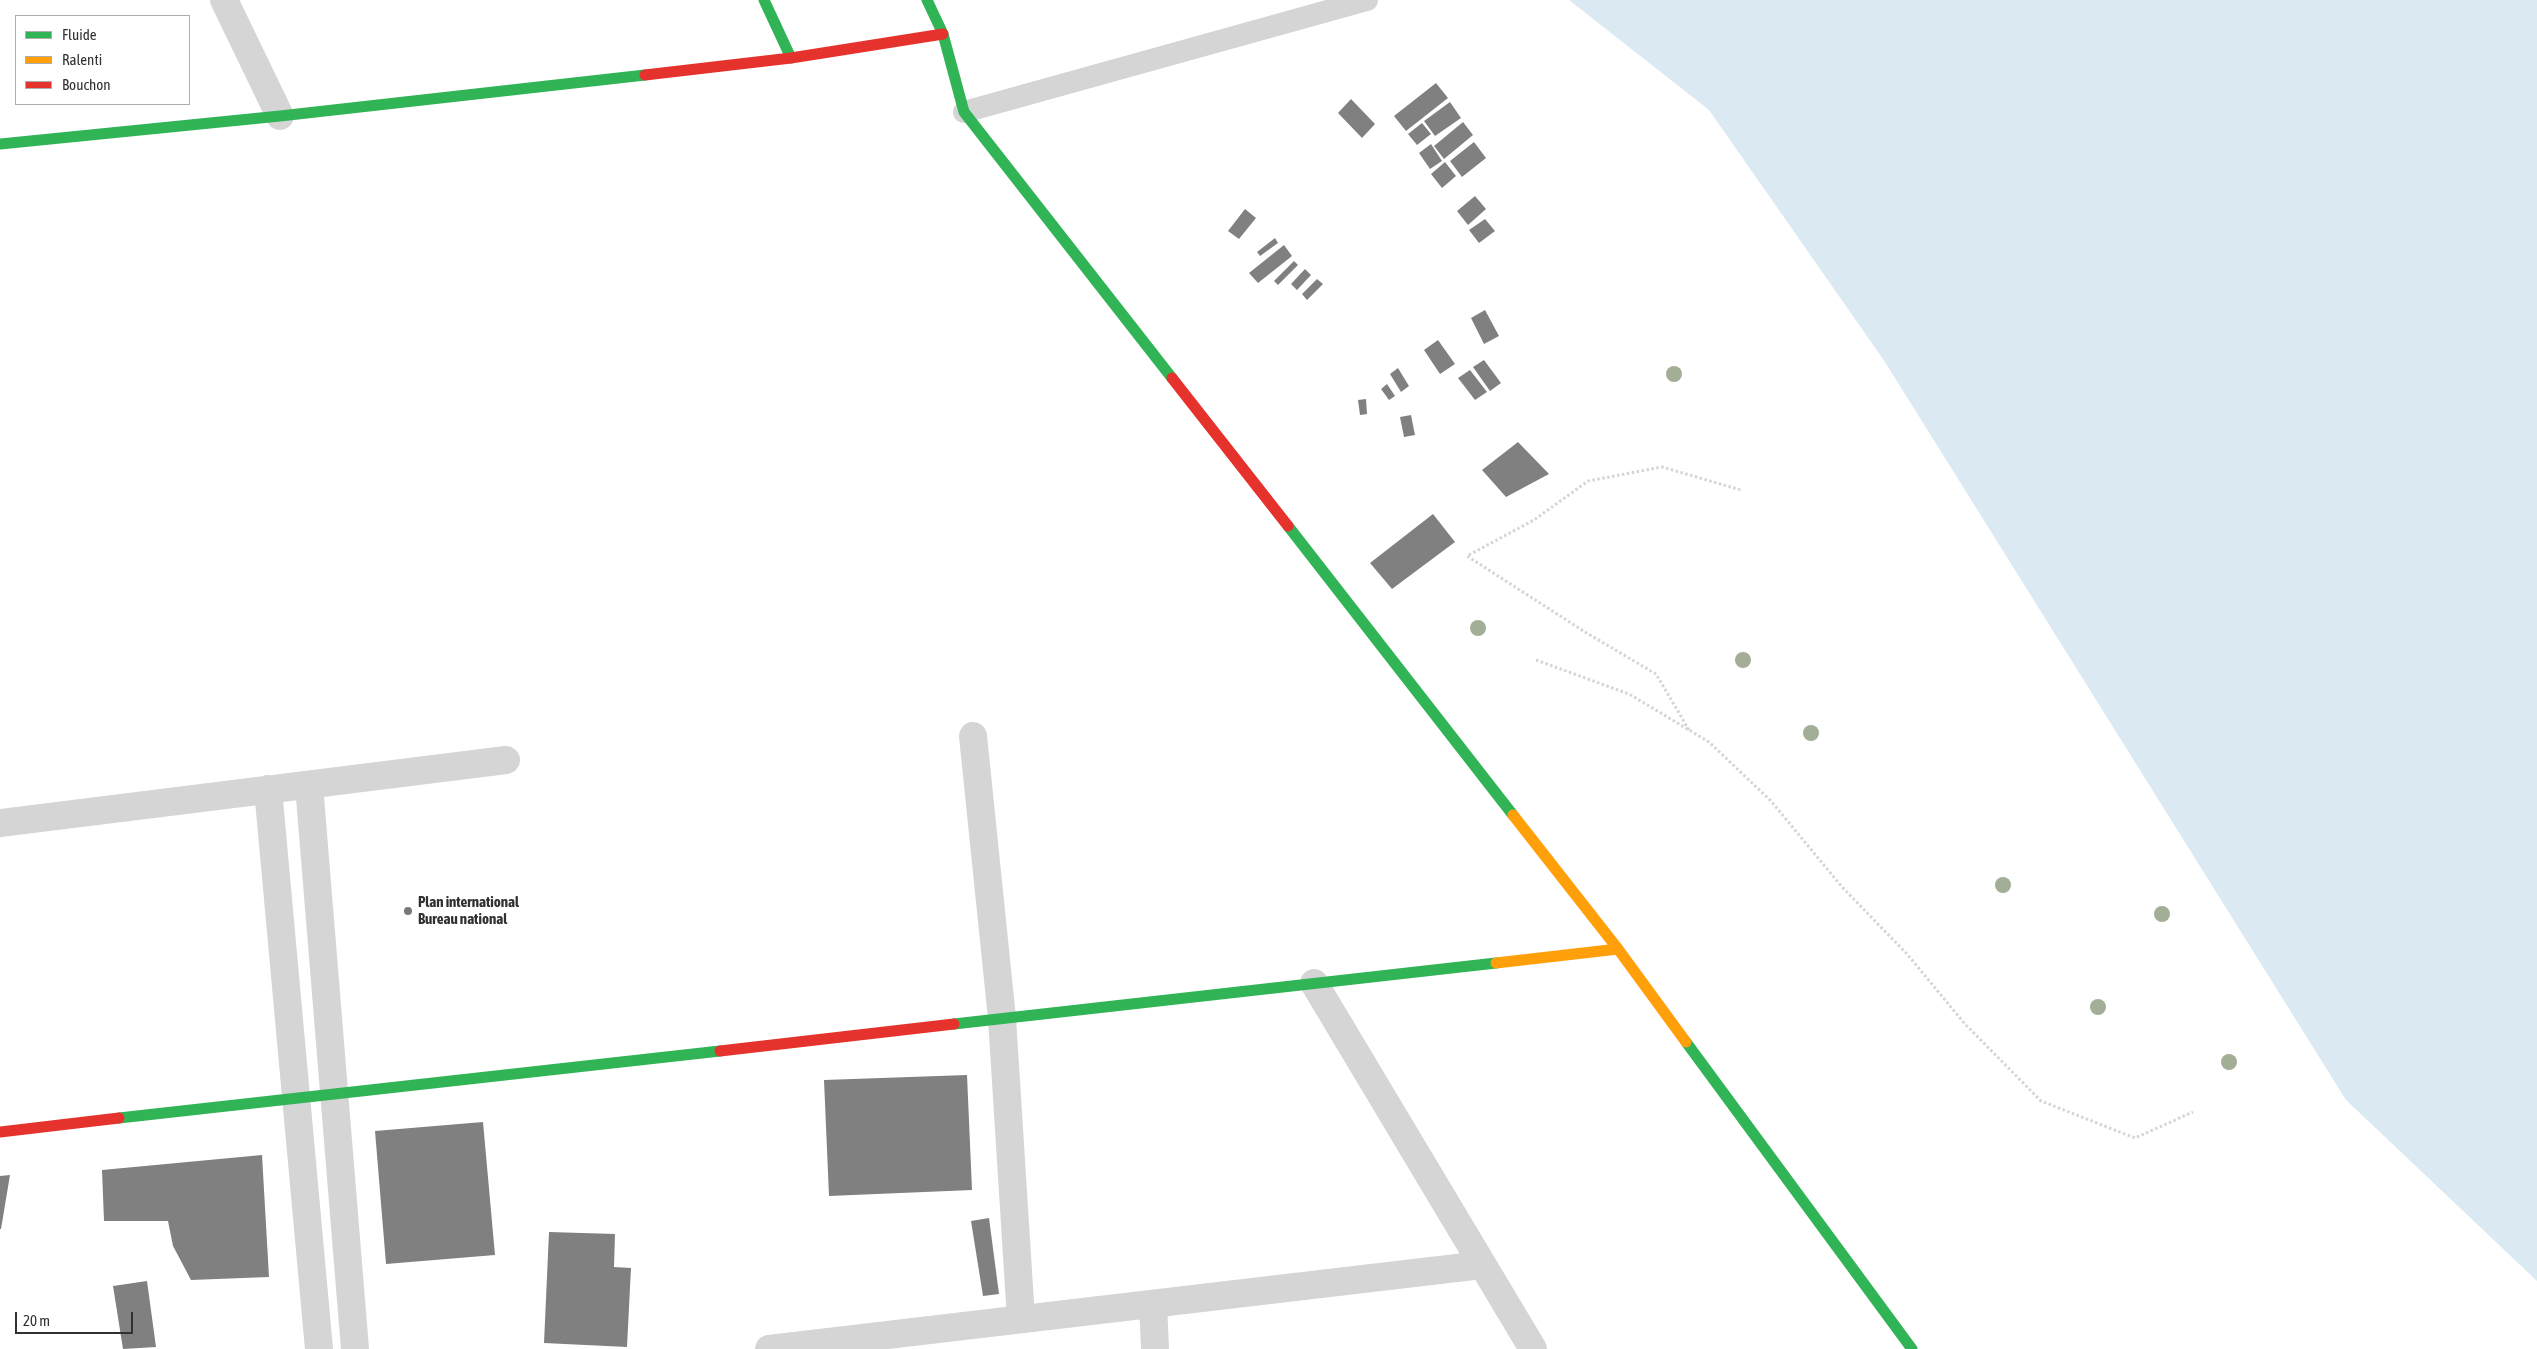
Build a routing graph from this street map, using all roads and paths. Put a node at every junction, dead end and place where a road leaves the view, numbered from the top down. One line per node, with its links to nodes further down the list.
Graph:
1 (224, 0): 8 (street)
2 (764, 0): 6 (street)
3 (927, 0): 5 (street)
4 (1367, 0): 7 (lane)
5 (943, 34): 6 (street); 7 (street)
6 (791, 58): 8 (street)
7 (964, 112): 18 (street)
8 (280, 116): 9 (street)
9 (0, 144)
10 (1741, 490): 12 (path)
11 (1536, 660): 12 (path)
12 (1690, 730): 23 (path)
13 (973, 736): 20 (street)
14 (506, 760): 15 (street)
15 (309, 785): 16 (street); 21 (street)
16 (268, 790): 17 (street); 22 (street)
17 (0, 823)
18 (1618, 949): 19 (street); 33 (street)
19 (1314, 983): 20 (street); 25 (street)
20 (1002, 1018): 21 (street); 27 (street)
21 (334, 1096): 22 (street); 29 (street)
22 (296, 1098): 24 (street); 28 (street)
23 (2193, 1112)
24 (0, 1132)
25 (1482, 1265): 26 (street); 32 (street)
26 (1153, 1304): 27 (street); 31 (street)
27 (1021, 1319): 30 (street)
28 (319, 1349)
29 (355, 1349)
30 (769, 1349)
31 (1155, 1349)
32 (1533, 1349)
33 (1912, 1349)

